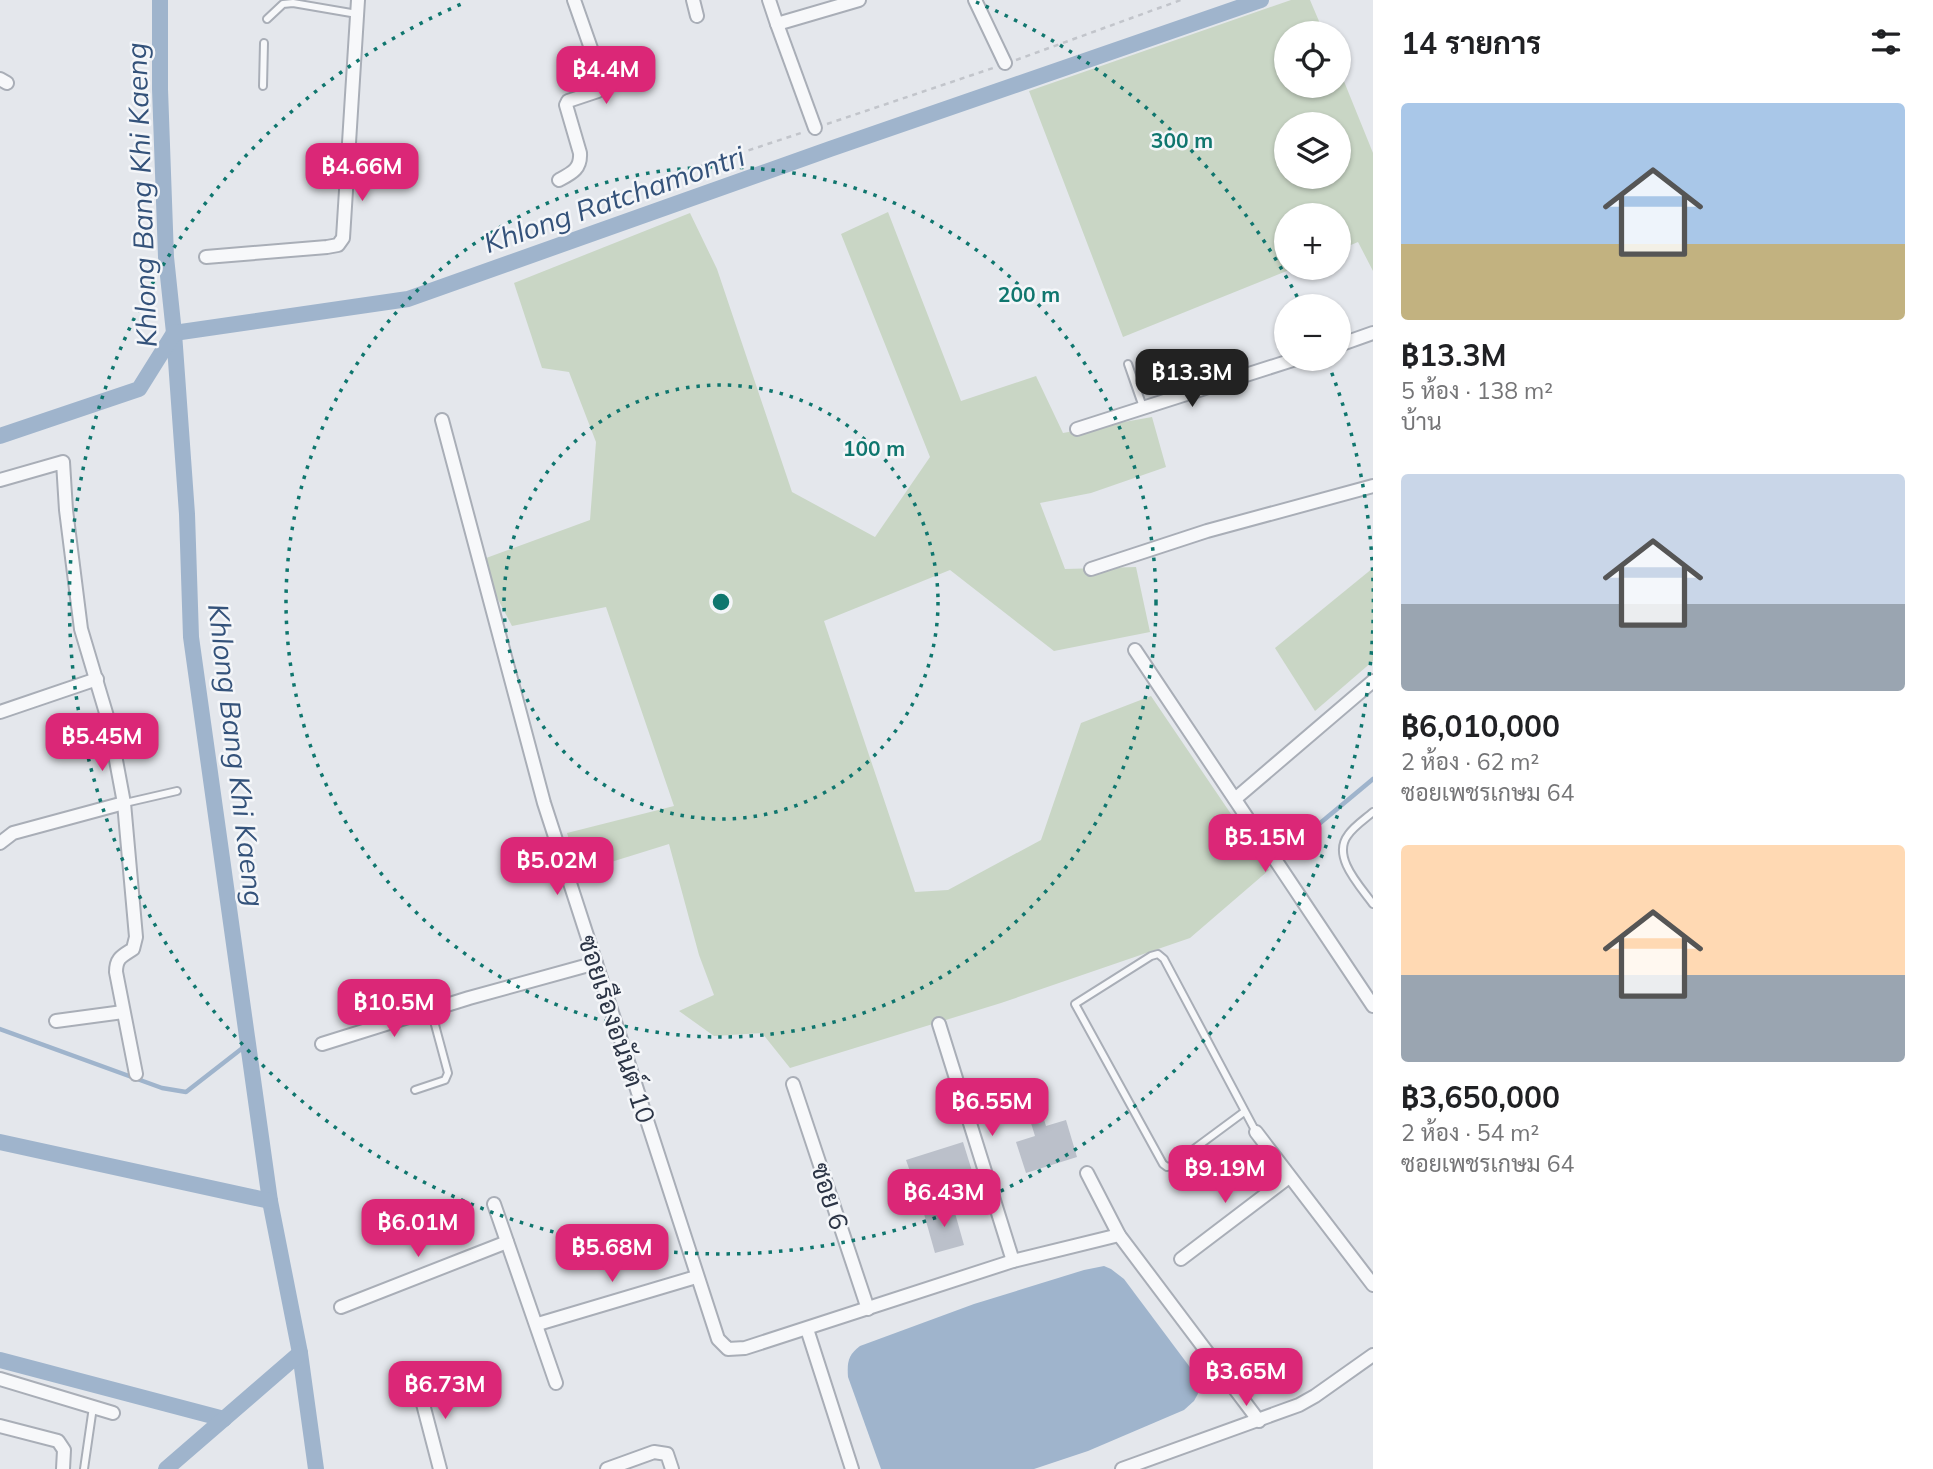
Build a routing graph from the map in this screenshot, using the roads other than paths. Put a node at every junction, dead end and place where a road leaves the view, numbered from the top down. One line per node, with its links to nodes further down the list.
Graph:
1 (358, 0): 7 (street)
2 (574, 0): 15 (street)
3 (693, 0): 8 (street)
4 (769, 0): 10 (street)
5 (859, 0): 10 (street)
6 (975, 0): 12 (street)
7 (357, 14): 9 (lane); 16 (street)
8 (697, 16)
9 (267, 19)
10 (777, 24): 14 (street)
11 (264, 43): 13 (lane)
12 (1005, 63)
13 (263, 86)
14 (815, 128)
15 (559, 180)
16 (206, 257)
17 (1373, 333): 18 (street)
18 (1351, 341)
19 (1128, 364): 21 (lane)
20 (1274, 366): 21 (street)
21 (1143, 407): 23 (street)
22 (442, 420): 37 (street, ซอยเรืองอนันต์ 10)
23 (1077, 429)
24 (0, 480): 28 (street)
25 (1373, 486): 26 (street)
26 (1091, 569)
27 (1135, 650): 32 (street)
28 (97, 679): 30 (street); 33 (street)
29 (1373, 681): 32 (street)
30 (0, 712)
31 (177, 791): 33 (lane)
32 (1235, 799): 38 (street)
33 (124, 803): 35 (street); 40 (street)
34 (1373, 812): 36 (lane)
35 (0, 843)
36 (1373, 904)
37 (596, 963): 39 (street); 56 (street, ซอยเรืองอนันต์ 10)
38 (1373, 1006)
39 (431, 1010): 43 (street); 46 (lane)
40 (123, 1012): 41 (street); 44 (street)
41 (56, 1021)
42 (939, 1024): 55 (street)
43 (322, 1044)
44 (136, 1074)
45 (793, 1084): 59 (street, ซอย 6)
46 (415, 1090)
47 (1244, 1112): 47 (lane); 48 (lane)
48 (1256, 1132): 50 (street)
49 (1087, 1172): 52 (street)
50 (1290, 1177): 54 (street); 57 (street)
51 (494, 1204): 53 (street)
52 (1119, 1235): 55 (street); 68 (street)
53 (507, 1241): 58 (street); 60 (street)
54 (1181, 1259)
55 (1013, 1261): 59 (street)
56 (696, 1277): 60 (street); 61 (street, ซอยเรืองอนันต์ 10)
57 (1373, 1285)
58 (341, 1307)
59 (868, 1309): 61 (street)
60 (538, 1324): 65 (street)
61 (807, 1329): 76 (street)
62 (1373, 1355): 68 (street)
63 (0, 1379): 66 (street)
64 (417, 1381): 73 (street)
65 (556, 1383)
66 (93, 1407): 67 (street); 72 (lane)
67 (113, 1413)
68 (1259, 1421): 70 (street)
69 (0, 1426): 71 (street)
70 (1167, 1454): 77 (street); 78 (street)
71 (63, 1469)
72 (84, 1469)
73 (440, 1469)
74 (607, 1469): 75 (street)
75 (672, 1469)
76 (852, 1469)
77 (1122, 1469)
78 (1172, 1469)

